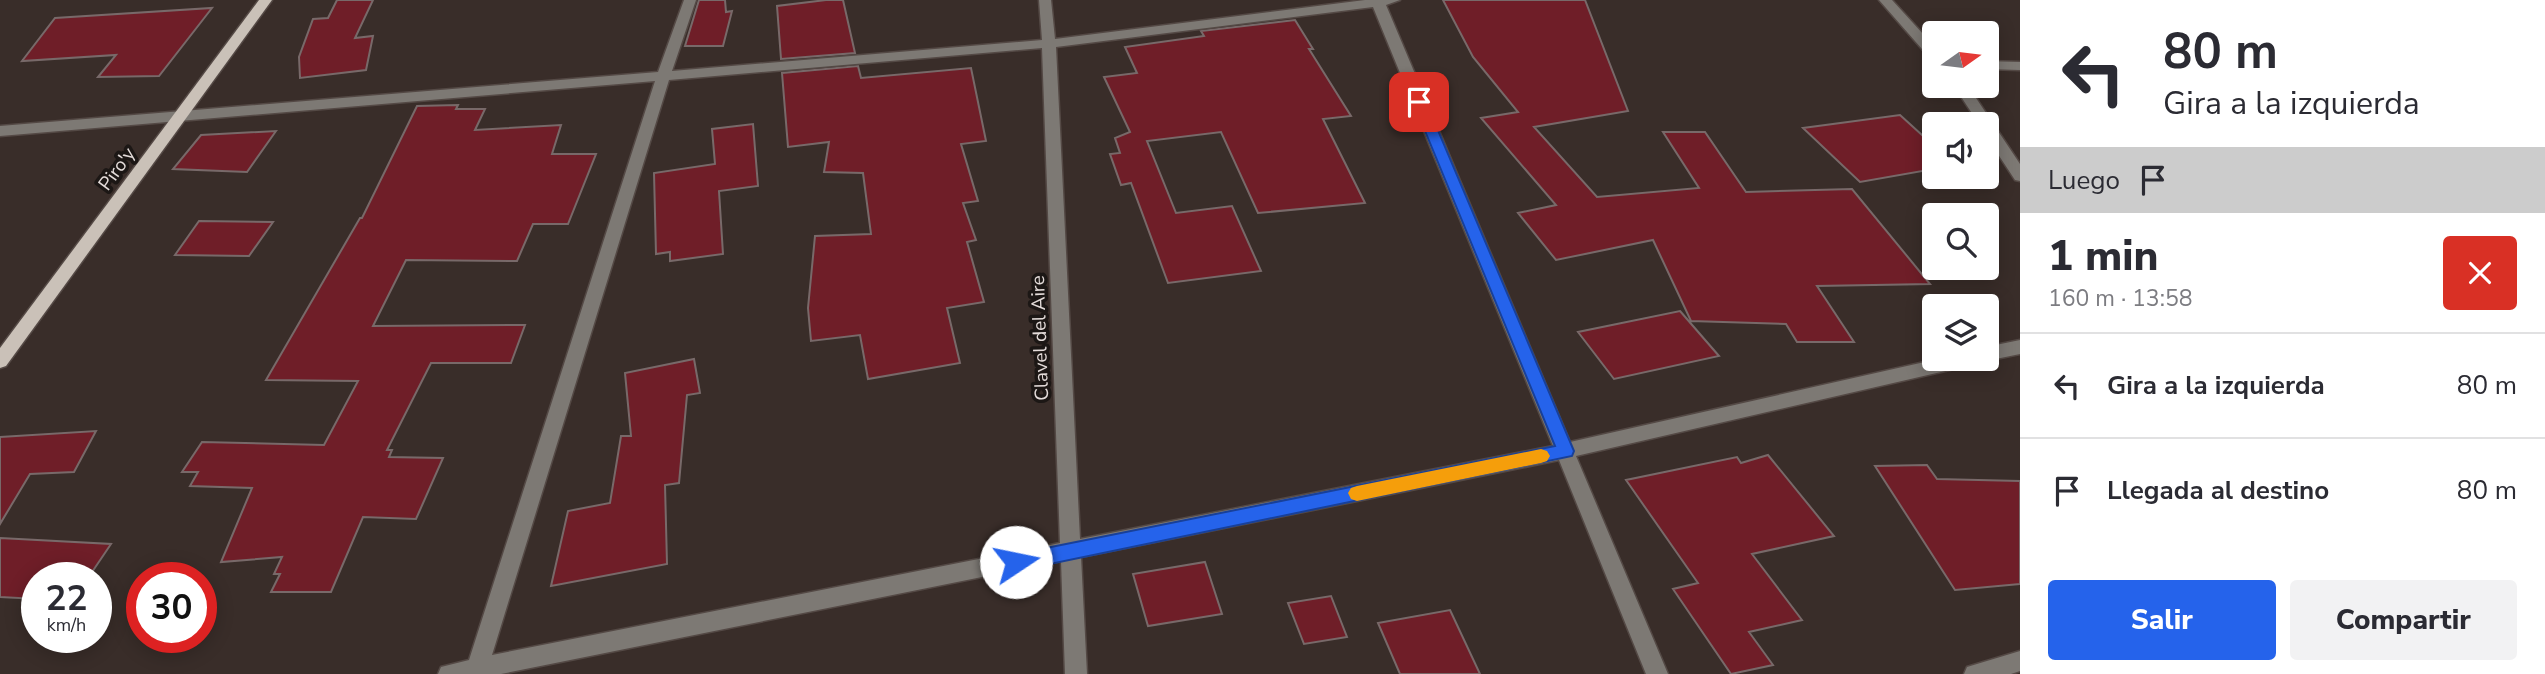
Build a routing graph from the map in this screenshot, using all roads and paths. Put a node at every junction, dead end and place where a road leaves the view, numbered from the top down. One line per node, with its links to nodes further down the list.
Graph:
1 (266, 0): 11 (main road, Piro'y)
2 (690, 0): 10 (street)
3 (1045, 0): 7 (street, Clavel del Aire)
4 (1885, 0): 6 (street)
5 (1383, 1): 7 (street); 19 (street)
6 (1922, 41)
7 (1049, 43): 10 (street); 20 (street, Clavel del Aire)
8 (1999, 65): 9 (street)
9 (2020, 66)
10 (663, 77): 11 (street); 22 (street)
11 (181, 113): 12 (street); 17 (main road, Piro'y)
12 (0, 131)
13 (1999, 144): 14 (street)
14 (2020, 176)
15 (2020, 346): 16 (street)
16 (1999, 351)
17 (0, 361)
18 (1922, 369): 19 (street)
19 (1566, 451): 20 (street); 25 (street)
20 (1070, 552): 22 (street); 24 (street, Clavel del Aire)
21 (2020, 661): 26 (street)
22 (476, 671): 23 (street)
23 (449, 674)
24 (1076, 674)
25 (1657, 674)
26 (1975, 674)

